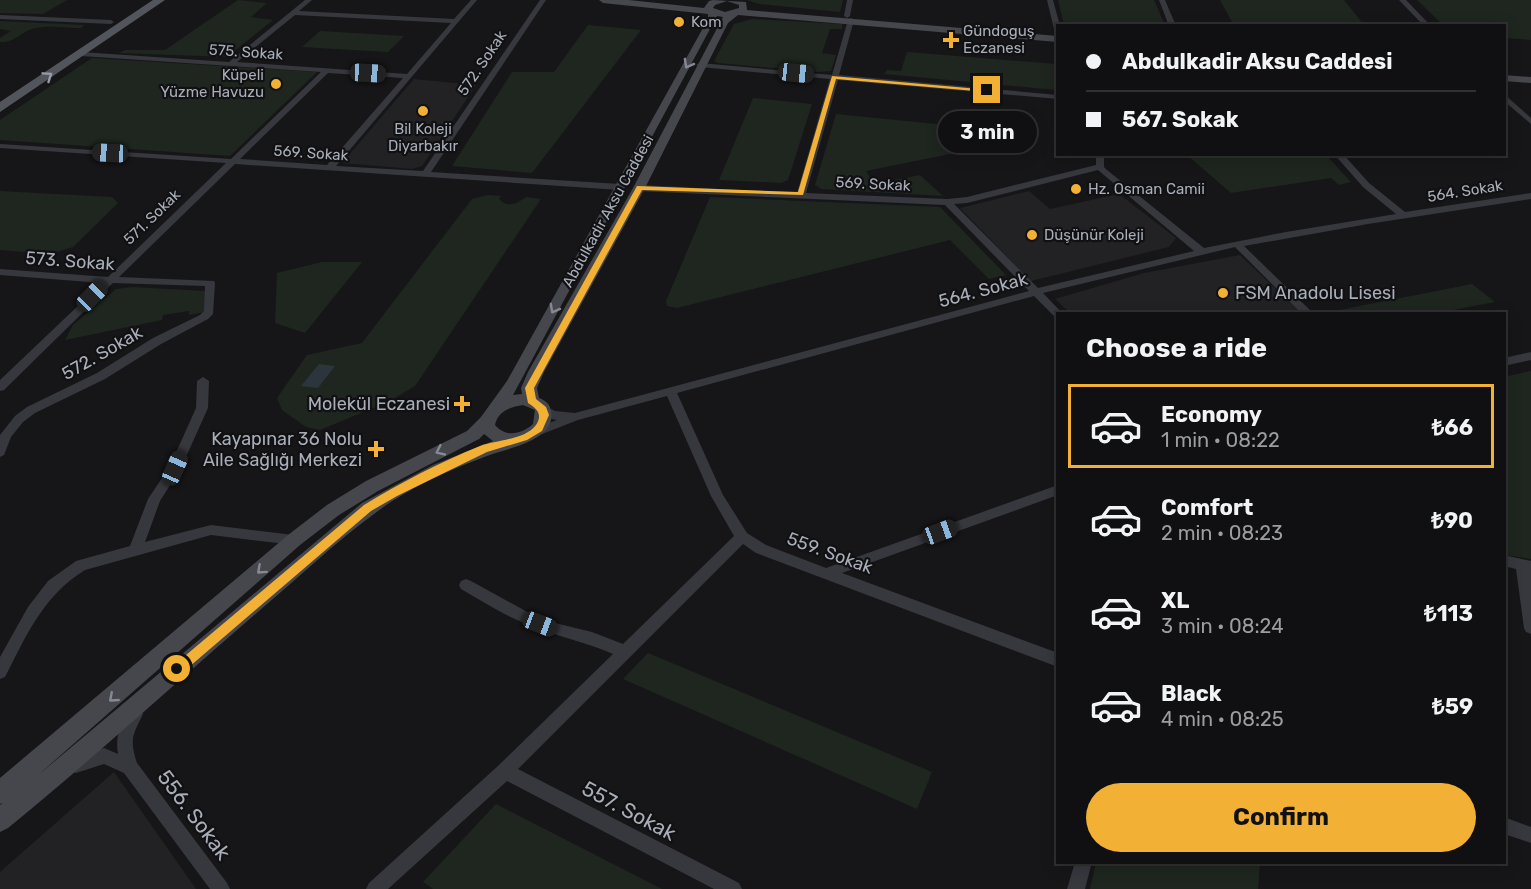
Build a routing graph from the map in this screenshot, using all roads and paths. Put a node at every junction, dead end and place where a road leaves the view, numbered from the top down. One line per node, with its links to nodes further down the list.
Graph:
1 (146, 0): 18 (main road)
2 (160, 0): 24 (main road)
3 (309, 0): 14 (street)
4 (474, 0): 17 (street)
5 (543, 0): 45 (street, 572. Sokak)
6 (603, 0): 12 (main road)
7 (655, 0): 12 (main road)
8 (850, 0): 16 (street)
9 (1050, 0): 21 (street)
10 (1162, 0): 19 (street)
11 (1402, 0): 20 (street)
12 (716, 4): 13 (main road); 46 (main road, Abdulkadir Aksu Caddesi, one-way to 46)
13 (737, 5): 16 (main road); 26 (main road, Abdulkadir Aksu Caddesi)
14 (294, 13): 17 (street); 25 (street)
15 (0, 17): 18 (street)
16 (849, 18): 22 (main road); 23 (main road); 31 (street)
17 (456, 21): 30 (street)
18 (111, 22): 34 (main road)
19 (1172, 24)
20 (1426, 24)
21 (1056, 26)
22 (1056, 34)
23 (1056, 39)
24 (81, 54): 25 (street, 575. Sokak); 37 (main road, one-way to 24)
25 (231, 64): 27 (street, 575. Sokak)
26 (700, 64): 31 (street); 47 (main road, Abdulkadir Aksu Caddesi)
27 (326, 71): 30 (street, 575. Sokak); 42 (street, 571. Sokak)
28 (1506, 72): 29 (main road)
29 (1531, 74)
30 (409, 76): 43 (street)
31 (834, 77): 35 (street); 48 (street)
32 (1506, 78): 33 (main road)
33 (1531, 81)
34 (0, 94)
35 (1056, 97)
36 (1506, 98): 38 (street)
37 (0, 108)
38 (1531, 122)
39 (0, 146): 42 (street, 569. Sokak)
40 (1100, 156): 44 (street)
41 (1340, 156): 51 (street)
42 (233, 161): 43 (street, 569. Sokak); 55 (street, 571. Sokak)
43 (330, 167): 45 (street, 569. Sokak)
44 (1100, 167): 50 (street, 569. Sokak); 53 (street)
45 (426, 173): 46 (street, 569. Sokak)
46 (620, 187): 66 (main road, Abdulkadir Aksu Caddesi, one-way to 66)
47 (639, 188): 48 (street, 569. Sokak); 65 (main road, Abdulkadir Aksu Caddesi)
48 (801, 194): 50 (street, 569. Sokak)
49 (1529, 198): 51 (street, 564. Sokak)
50 (947, 202): 57 (street)
51 (1403, 215): 52 (street, 564. Sokak)
52 (1237, 244): 53 (street, 564. Sokak); 59 (street)
53 (1202, 252): 57 (street, 564. Sokak)
54 (0, 272): 55 (street, 573. Sokak)
55 (108, 280): 56 (street, 573. Sokak); 63 (street, 571. Sokak)
56 (210, 283): 69 (street, 572. Sokak)
57 (1037, 293): 58 (street); 64 (street, 564. Sokak)
58 (1056, 312)
59 (1307, 312)
60 (1531, 356): 61 (street)
61 (1506, 362)
62 (203, 381): 73 (street)
63 (0, 387)
64 (671, 392): 67 (street, 564. Sokak); 71 (street, 559. Sokak)
65 (537, 405): 66 (main road); 67 (street); 68 (main road)
66 (492, 413): 68 (main road); 72 (main road, Abdulkadir Aksu Caddesi, one-way to 72)
67 (575, 417): 68 (street, 564. Sokak)
68 (523, 437): 82 (main road)
69 (0, 452)
70 (1056, 491): 76 (street)
71 (742, 537): 76 (street, 559. Sokak); 79 (street)
72 (294, 540): 73 (street); 86 (main road, Abdulkadir Aksu Caddesi, one-way to 86)
73 (136, 549): 81 (street)
74 (1506, 561): 75 (street)
75 (1527, 566): 78 (street)
76 (827, 573): 80 (street, 559. Sokak)
77 (466, 585): 79 (street)
78 (1531, 628)
79 (625, 651): 84 (street)
80 (1056, 659)
81 (0, 672)
82 (147, 696): 83 (street); 85 (main road)
83 (130, 767): 85 (street); 91 (street, 556. Sokak)
84 (505, 771): 92 (street); 93 (street, 557. Sokak)
85 (54, 776): 87 (main road)
86 (0, 794)
87 (0, 820)
88 (1506, 826): 89 (street)
89 (1531, 835)
90 (1083, 864): 94 (street)
91 (221, 889)
92 (375, 889)
93 (733, 889)
94 (1076, 889)

